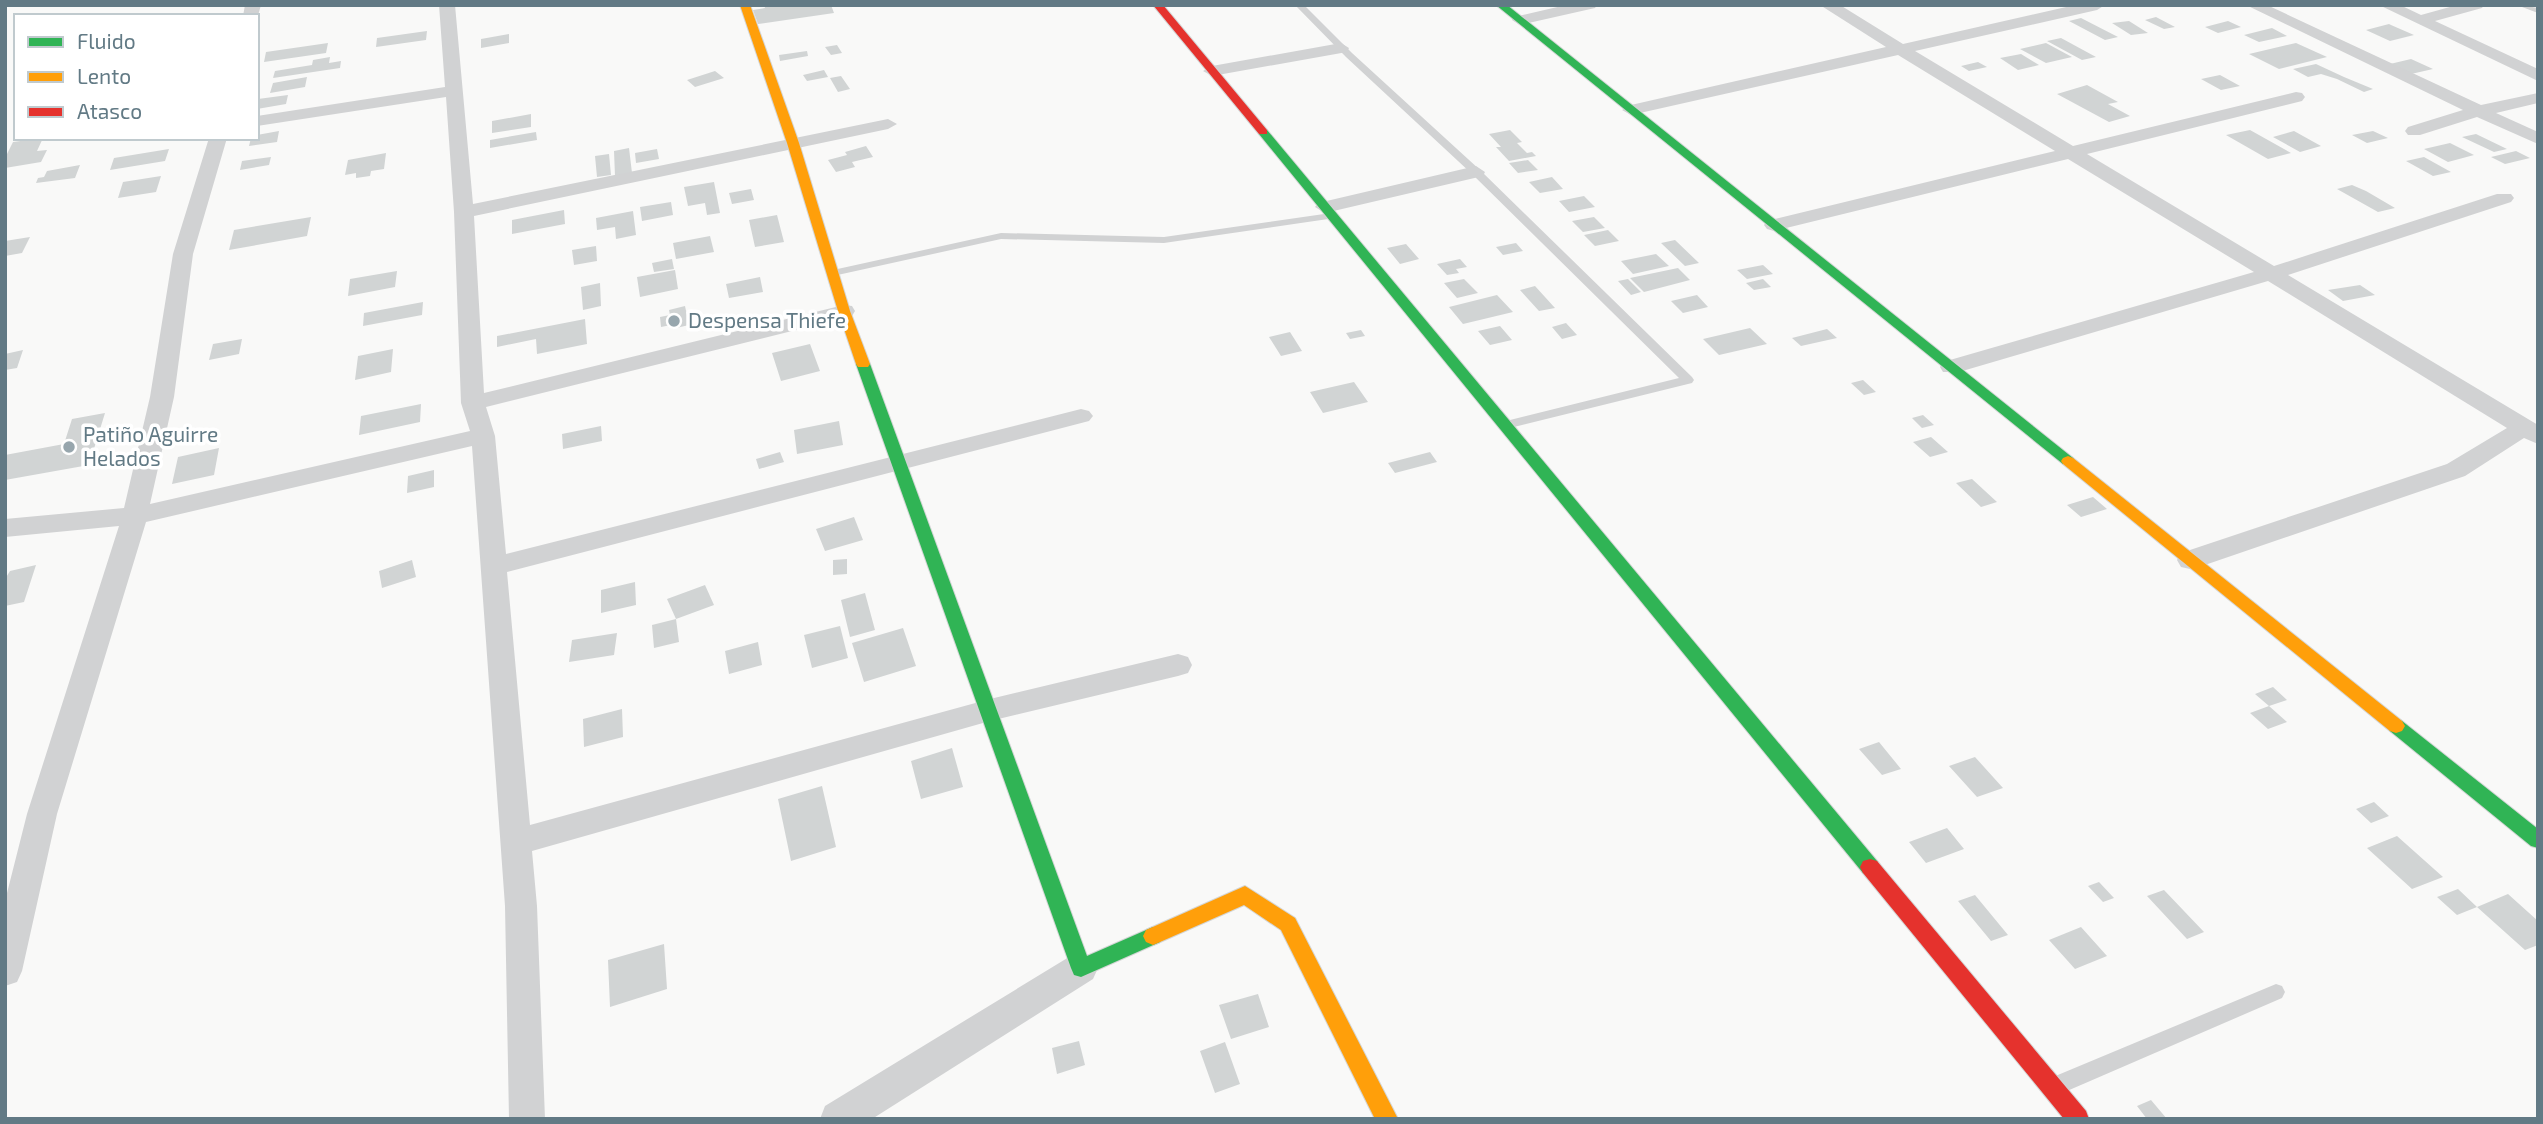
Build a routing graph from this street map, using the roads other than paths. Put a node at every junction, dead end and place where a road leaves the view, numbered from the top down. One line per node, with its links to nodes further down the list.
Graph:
1 (447, 5): 20 (street)
2 (745, 5): 30 (street)
3 (1158, 5): 18 (street)
4 (1299, 5): 16 (lane)
5 (1501, 5): 14 (street)
6 (1589, 5): 14 (street)
7 (1828, 5): 17 (street)
8 (2097, 5): 17 (street)
9 (2254, 5): 24 (street)
10 (2387, 5): 15 (street)
11 (2476, 5): 15 (street)
12 (2525, 5): 13 (lane)
13 (2538, 11)
14 (1520, 20): 23 (street)
15 (2421, 20): 19 (street)
16 (1341, 48): 18 (street); 32 (lane)
17 (1901, 50): 23 (street); 31 (street)
18 (1212, 71): 34 (street)
19 (2538, 76)
20 (454, 91): 25 (street); 35 (street)
21 (2296, 97): 31 (street)
22 (2538, 98): 24 (street)
23 (1631, 110): 36 (street)
24 (2479, 111): 27 (street); 28 (street)
25 (259, 121)
26 (888, 124): 30 (street)
27 (2414, 131)
28 (2538, 138)
29 (217, 140): 47 (street)
30 (793, 144): 35 (street); 37 (street)
31 (2072, 154): 36 (street); 38 (street)
32 (1476, 172): 34 (street); 43 (lane)
33 (2504, 198): 38 (street)
34 (1328, 211): 37 (lane); 43 (street)
35 (464, 212): 41 (street)
36 (1774, 225): 40 (street)
37 (833, 274): 39 (street)
38 (2271, 274): 40 (street); 44 (street)
39 (844, 311): 41 (street); 46 (street)
40 (1951, 367): 49 (street)
41 (473, 403): 45 (street)
42 (1080, 416): 46 (street)
43 (1505, 425): 58 (street)
44 (2531, 432): 49 (street)
45 (483, 436): 47 (street); 50 (street)
46 (900, 462): 50 (street); 52 (street)
47 (135, 516): 48 (street); 56 (street)
48 (5, 528)
49 (2190, 561): 53 (street)
50 (494, 566): 54 (street)
51 (1178, 666): 52 (street)
52 (990, 710): 54 (street); 55 (street)
53 (2532, 829)
54 (516, 842): 59 (street)
55 (1081, 968): 60 (street); 61 (street)
56 (5, 971)
57 (2276, 992): 58 (lane)
58 (2052, 1087): 62 (street)
59 (527, 1119)
60 (838, 1119)
61 (1387, 1119)
62 (2078, 1119)

